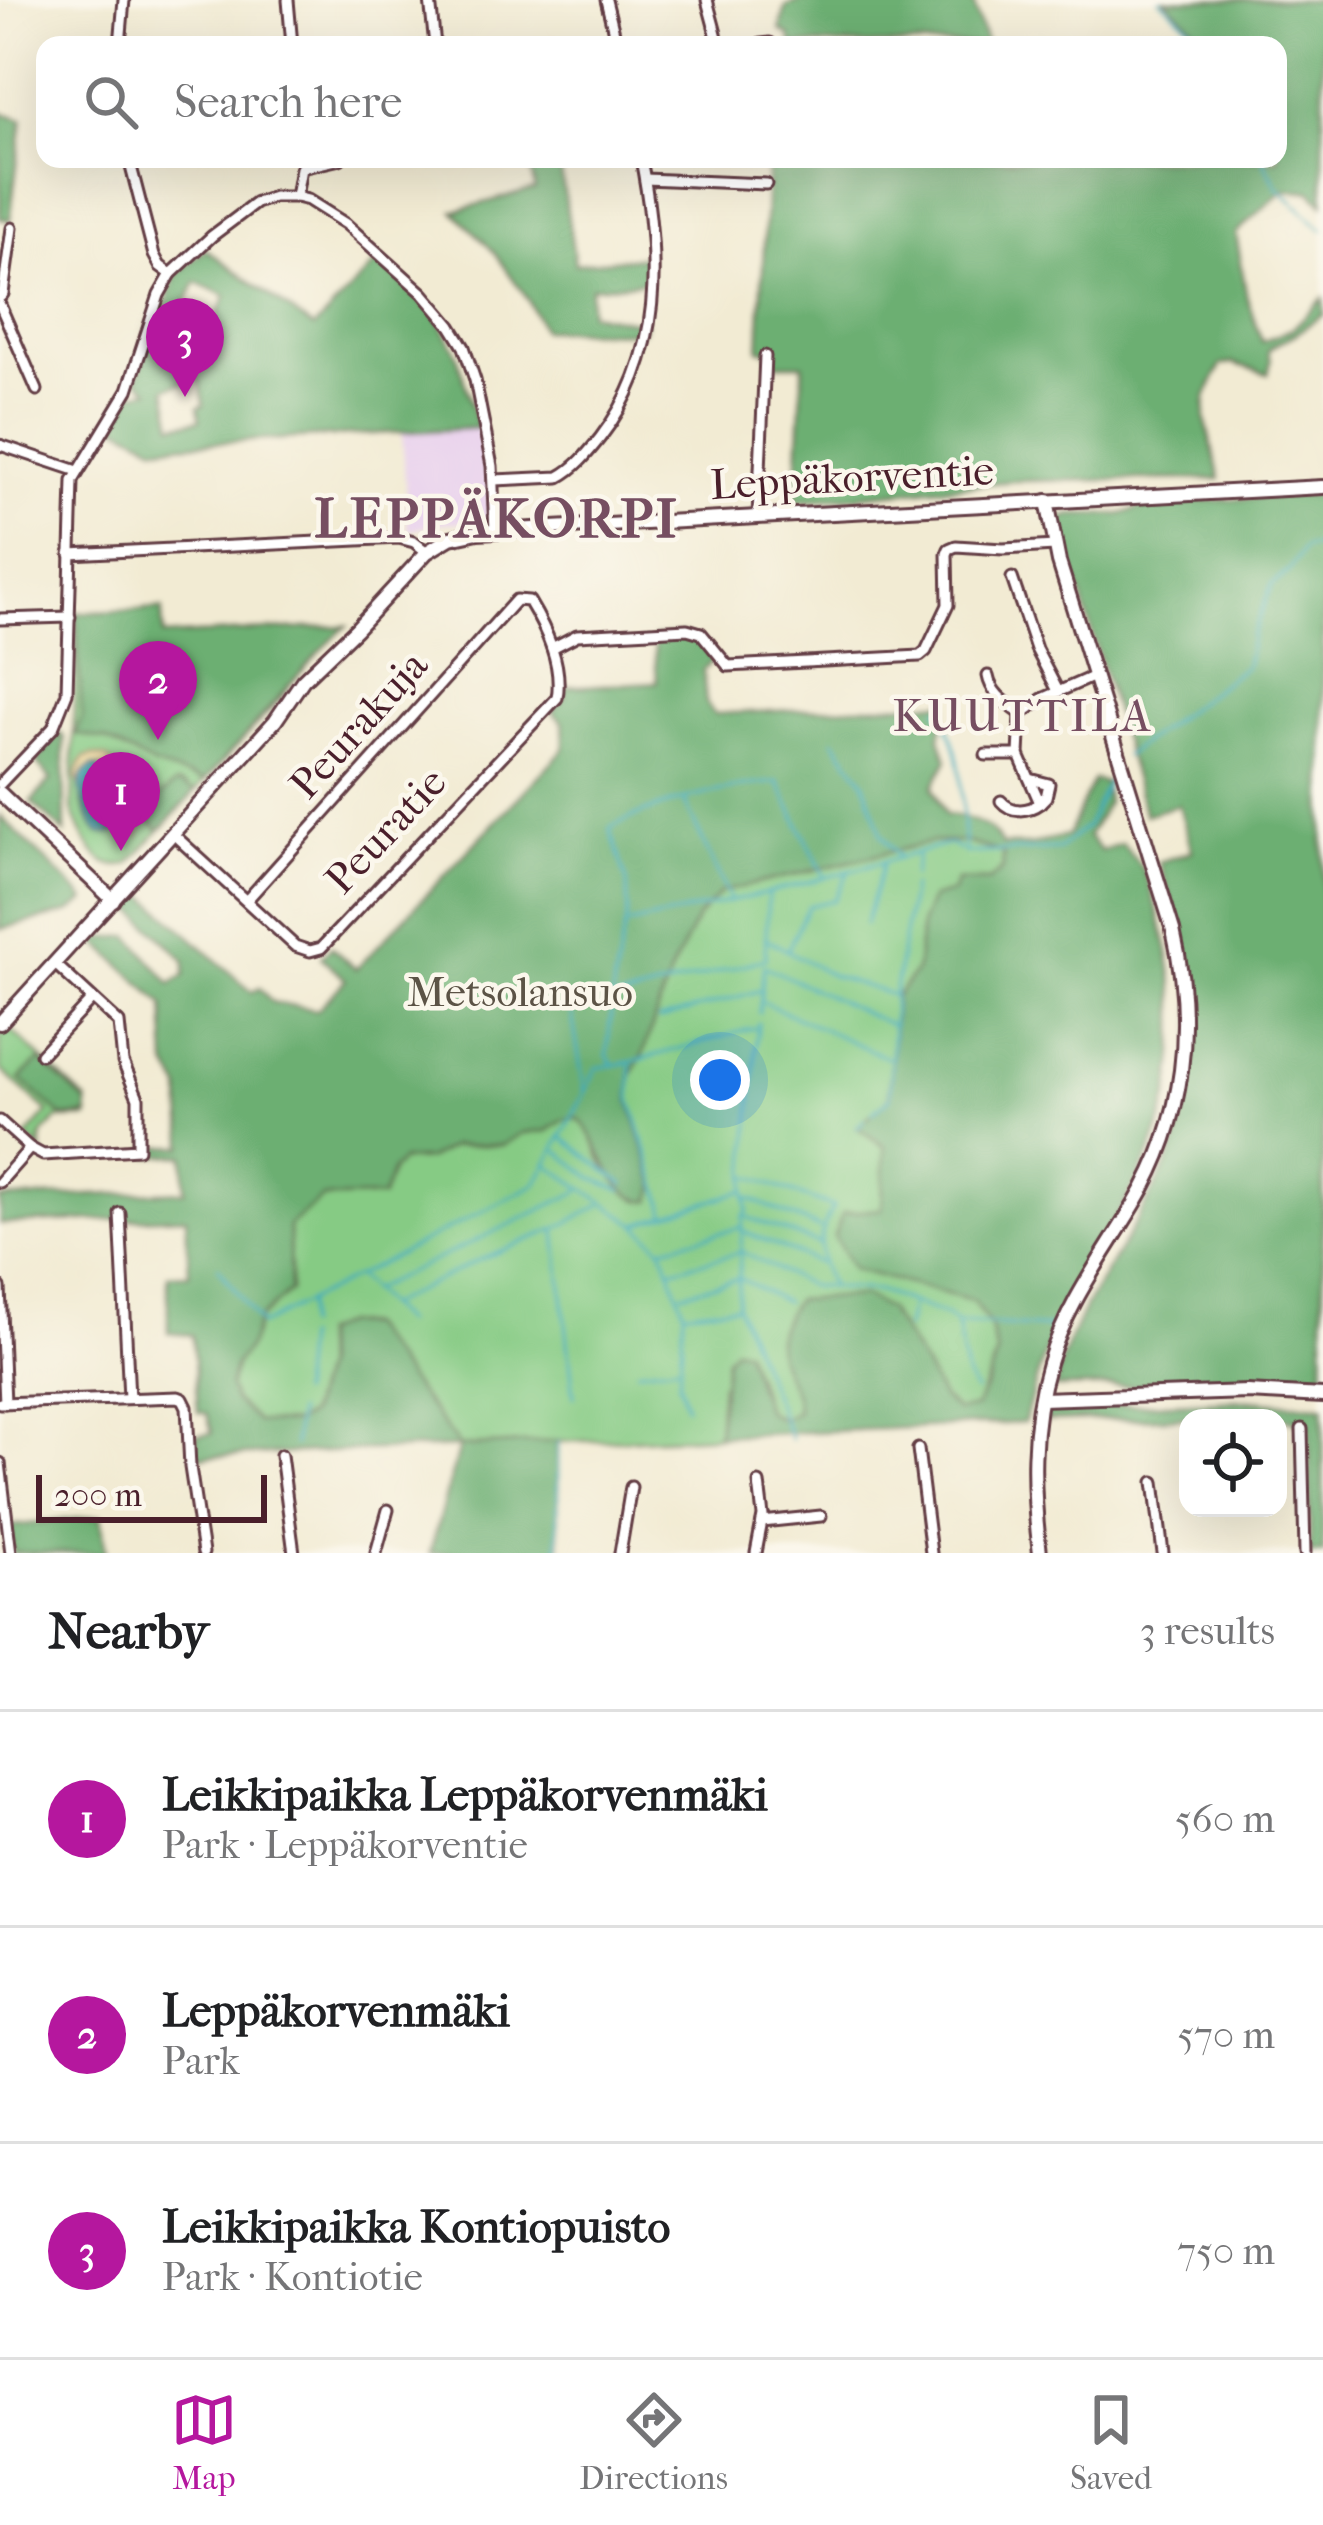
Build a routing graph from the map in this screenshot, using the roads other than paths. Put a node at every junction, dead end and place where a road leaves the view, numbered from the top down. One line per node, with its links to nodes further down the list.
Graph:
1 (124, 0): 6 (street)
2 (288, 0): 7 (street)
3 (430, 0): 8 (street)
4 (606, 0): 9 (street)
5 (707, 0): 10 (street)
6 (121, 36)
7 (291, 36)
8 (434, 36)
9 (615, 36)
10 (717, 36)
11 (131, 168): 18 (street)
12 (300, 168): 16 (street)
13 (643, 168): 14 (street)
14 (645, 179): 15 (street); 24 (street)
15 (766, 184)
16 (296, 196): 18 (street); 24 (street)
17 (12, 228): 19 (street)
18 (171, 274): 23 (street)
19 (0, 301): 21 (street)
20 (765, 356): 27 (street)
21 (37, 390)
22 (0, 445): 23 (street)
23 (78, 471): 31 (street)
24 (494, 480): 28 (street)
25 (1323, 487): 26 (street, Leppäkorventie)
26 (1046, 501): 27 (street, Leppäkorventie); 29 (street)
27 (758, 516): 28 (street, Leppäkorventie)
28 (495, 531): 30 (street, Leppäkorventie)
29 (1055, 546): 36 (street); 38 (street)
30 (427, 553): 31 (street); 45 (street, Leppäkorventie)
31 (70, 554): 34 (street)
32 (1012, 578): 39 (street)
33 (525, 599): 36 (street, Peuratie); 47 (street, Peurakuja)
34 (70, 616): 35 (street); 43 (street)
35 (0, 619)
36 (552, 648): 47 (street, Peuratie)
37 (988, 676): 40 (street)
38 (1094, 676): 39 (street); 59 (street)
39 (1058, 691): 40 (street)
40 (1021, 714): 42 (street)
41 (986, 755): 42 (street)
42 (1019, 755): 44 (street)
43 (0, 788): 46 (street)
44 (1001, 801)
45 (173, 834): 46 (street, Leppäkorventie); 47 (street, Peuratie)
46 (112, 900): 48 (street, Leppäkorventie)
47 (246, 901)
48 (55, 964): 49 (street); 50 (street, Leppäkorventie)
49 (92, 999): 51 (street); 53 (street)
50 (0, 1023)
51 (40, 1054)
52 (0, 1121): 53 (street)
53 (30, 1148): 54 (street)
54 (0, 1182)
55 (120, 1213): 58 (street)
56 (0, 1287): 60 (street)
57 (1323, 1396): 59 (street)
58 (129, 1398): 60 (street); 72 (street)
59 (1041, 1399): 78 (street)
60 (3, 1403)
61 (1302, 1429): 80 (street)
62 (917, 1449): 77 (street)
63 (281, 1455): 73 (street)
64 (0, 1463): 71 (street)
65 (1154, 1482): 79 (street)
66 (759, 1484): 70 (street)
67 (631, 1487): 75 (street)
68 (388, 1510): 74 (street)
69 (821, 1516): 70 (street)
70 (762, 1522): 76 (street)
71 (11, 1553)
72 (202, 1553)
73 (294, 1553)
74 (376, 1553)
75 (620, 1553)
76 (756, 1553)
77 (931, 1553)
78 (1040, 1553)
79 (1163, 1553)
80 (1306, 1553)

